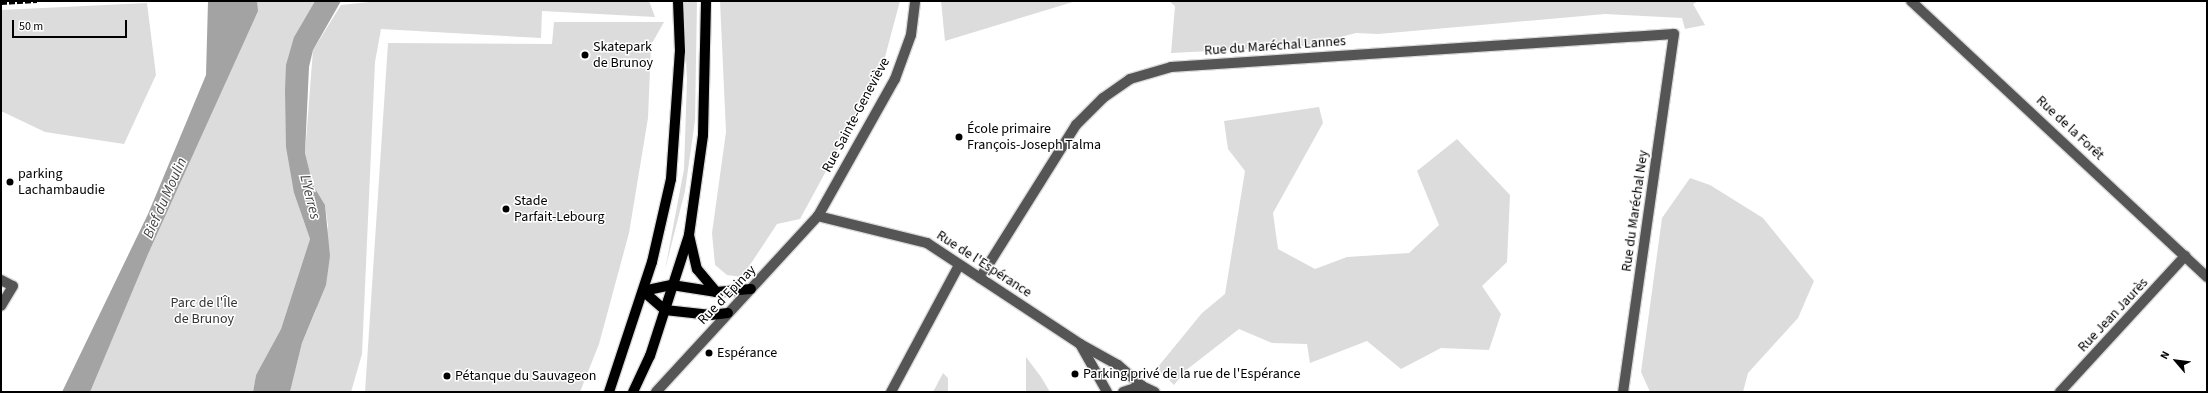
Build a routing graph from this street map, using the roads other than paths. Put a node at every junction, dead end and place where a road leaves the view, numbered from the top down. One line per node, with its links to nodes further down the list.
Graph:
1 (678, 1): 15 (main road)
2 (706, 1): 7 (main road)
3 (915, 1): 6 (street, Rue Sainte-Geneviève)
4 (1911, 1): 8 (street, Rue de la Forêt)
5 (1674, 34): 11 (street, Rue du Maréchal Lannes); 29 (street, Rue du Maréchal Ney)
6 (818, 216): 9 (street, Rue de l'Espérance); 14 (street, Rue d'Epinay)
7 (689, 235): 13 (main road); 16 (main road)
8 (2185, 256): 10 (street, Rue de la Forêt); 30 (street, Rue Jean Jaurès)
9 (959, 266): 11 (street, Rue de l'Espérance); 25 (street)
10 (2207, 277)
11 (980, 278): 20 (street, Rue de l'Espérance)
12 (1, 280): 17 (street)
13 (672, 285): 15 (main road); 16 (main road); 18 (main road)
14 (751, 289): 16 (main road); 19 (street, Rue d'Epinay)
15 (643, 291): 18 (main road); 22 (main road)
16 (716, 292)
17 (1, 306)
18 (665, 310): 19 (main road); 23 (main road)
19 (728, 313): 24 (street, Rue d'Epinay)
20 (1080, 344): 21 (street, Rue de l'Espérance); 26 (street, Rue de l'Espérance)
21 (1142, 386): 27 (street); 28 (street, Rue de l'Espérance)
22 (609, 392)
23 (633, 392)
24 (656, 392)
25 (891, 392)
26 (1107, 392)
27 (1123, 392)
28 (1155, 392)
29 (1623, 392)
30 (2060, 392)

